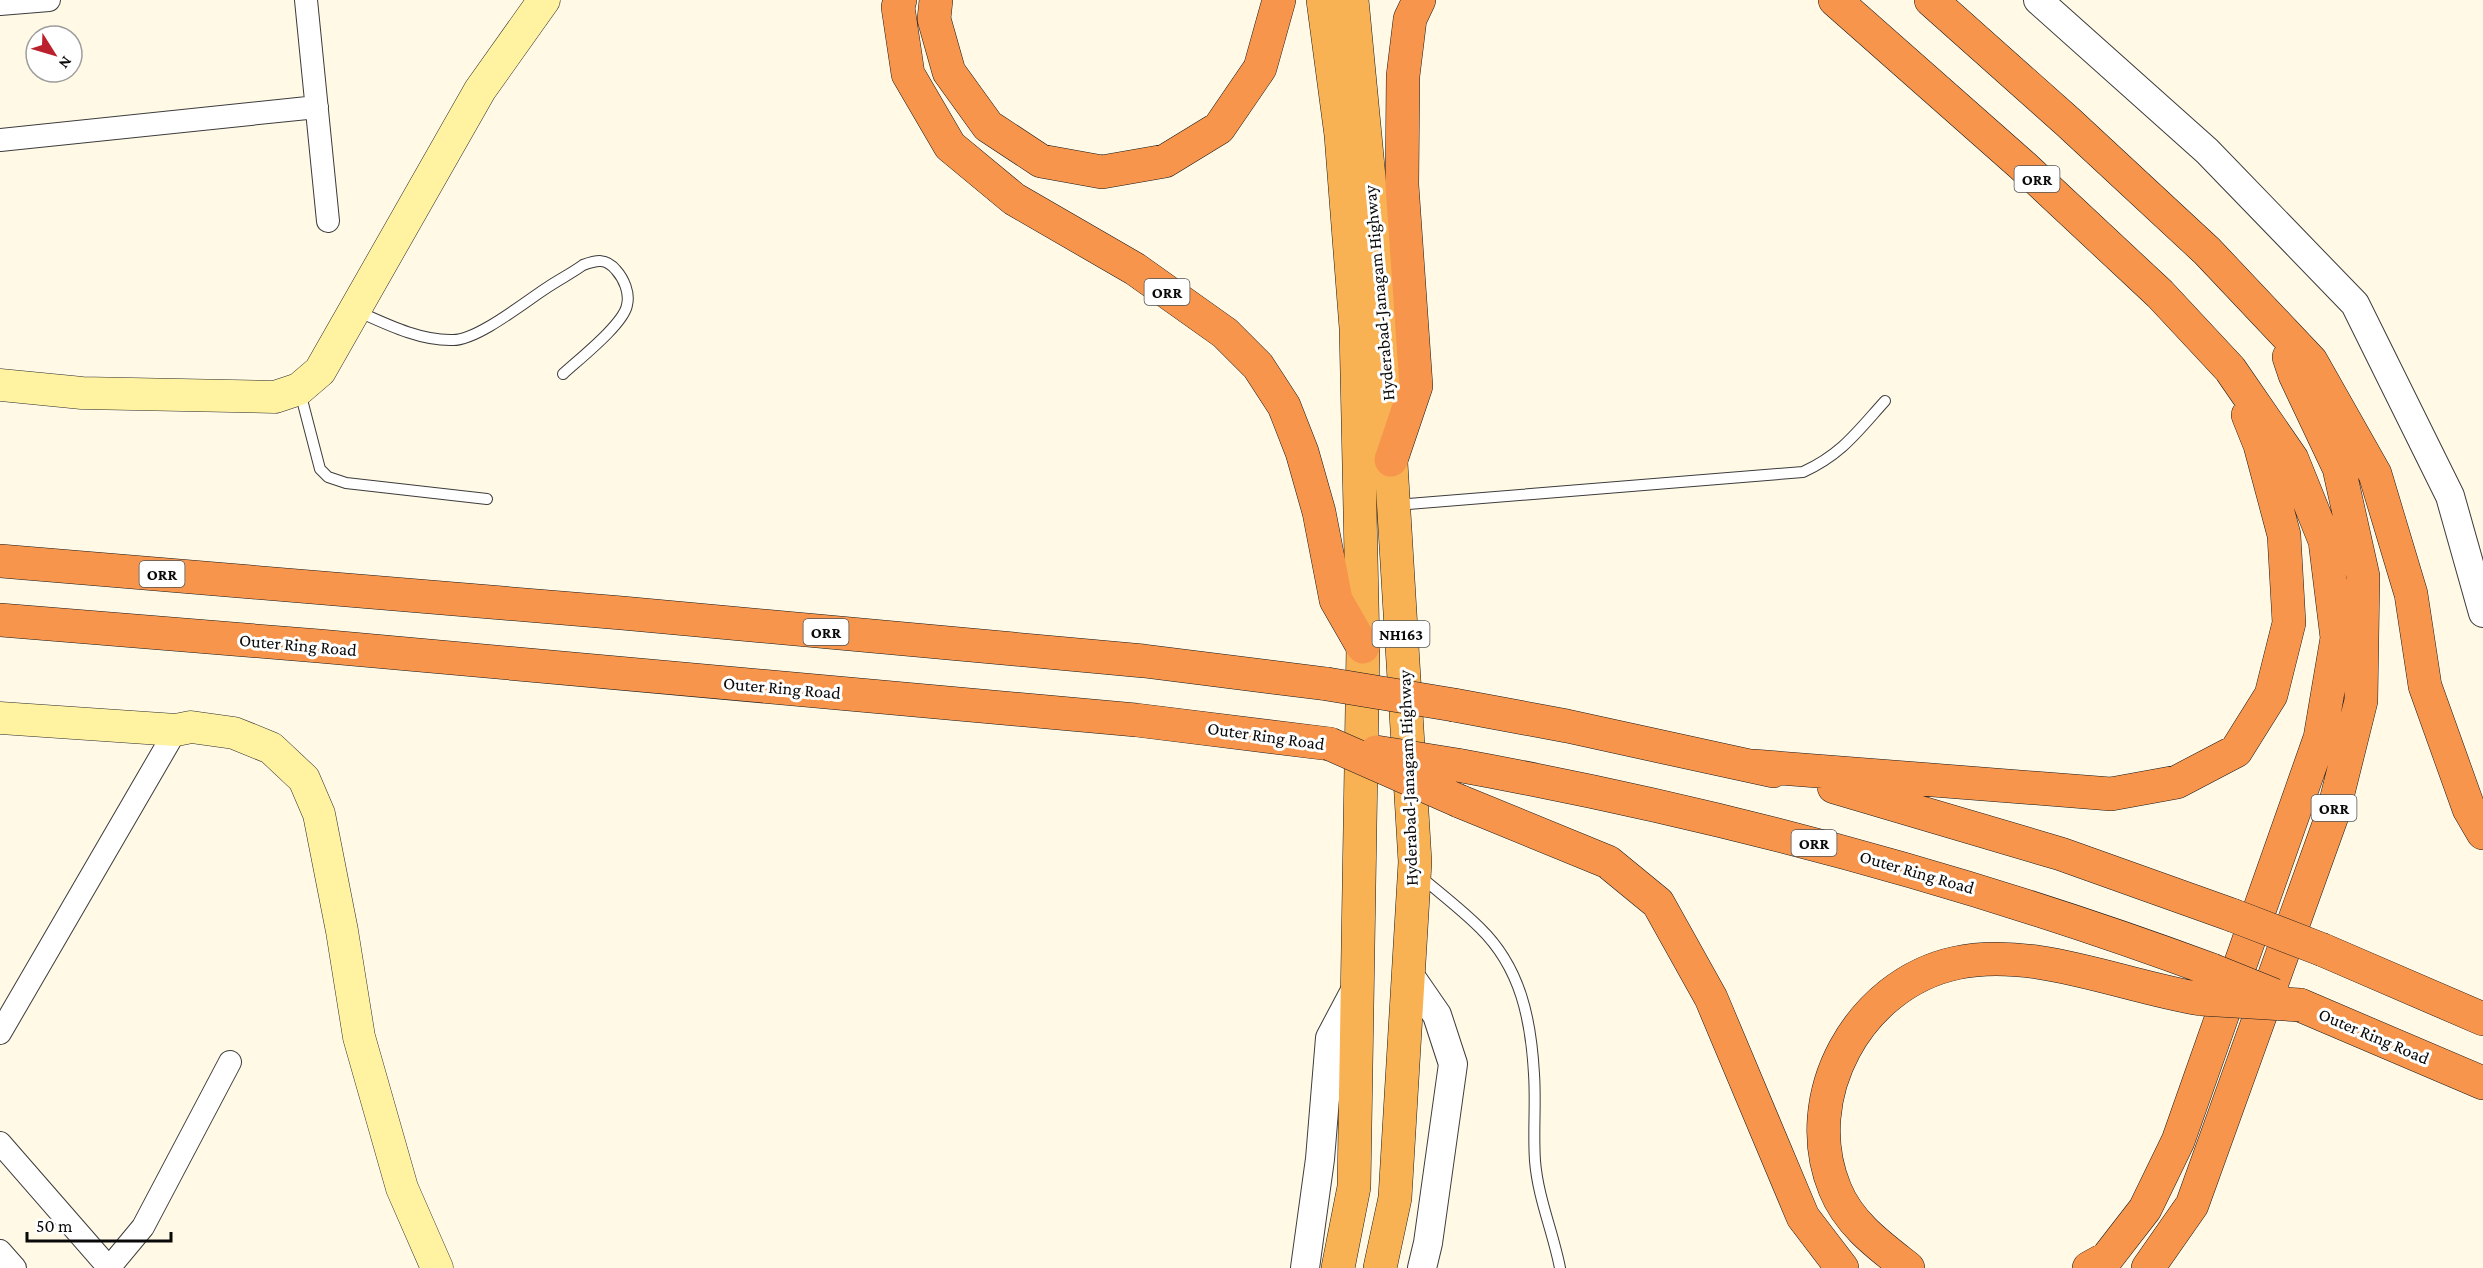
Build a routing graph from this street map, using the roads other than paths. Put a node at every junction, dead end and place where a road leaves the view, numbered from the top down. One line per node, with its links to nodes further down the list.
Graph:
1 (49, 0): 13 (street)
2 (306, 0): 14 (street)
3 (544, 0): 17 (main road)
4 (900, 0): 30 (highway, ORR)
5 (936, 0): 6 (highway)
6 (1279, 0)
7 (1323, 0): 30 (highway, Hyderabad-Janagam Highway / NH163)
8 (1352, 0): 24 (highway, Hyderabad-Janagam Highway / NH163)
9 (1419, 0): 24 (highway)
10 (1834, 0): 19 (highway, ORR)
11 (1930, 0): 18 (highway, ORR)
12 (2038, 0): 28 (street)
13 (0, 4)
14 (317, 107): 15 (street); 16 (street)
15 (0, 140)
16 (328, 220)
17 (354, 309): 20 (lane); 22 (main road)
18 (2280, 327): 35 (highway, ORR); 57 (highway, ORR)
19 (2230, 369): 34 (highway, ORR); 56 (highway, ORR)
20 (563, 374)
21 (0, 385): 22 (main road)
22 (299, 389): 25 (lane)
23 (1886, 401): 26 (lane)
24 (1391, 460): 26 (highway, Hyderabad-Janagam Highway / NH163)
25 (487, 499)
26 (1394, 505): 36 (highway, Hyderabad-Janagam Highway / NH163)
27 (0, 561): 34 (highway, ORR, bridge)
28 (2483, 613)
29 (0, 620): 33 (highway, Outer Ring Road / ORR)
30 (1363, 647): 39 (highway, Hyderabad-Janagam Highway / NH163)
31 (0, 718): 32 (main road)
32 (176, 730): 41 (street); 48 (main road)
33 (1330, 744): 38 (highway, Outer Ring Road / ORR, bridge); 54 (highway, bridge)
34 (1753, 766): 40 (highway, ORR, bridge)
35 (2483, 833)
36 (1414, 871): 37 (highway, Hyderabad-Janagam Highway / NH163); 53 (lane)
37 (1408, 973): 51 (highway, Hyderabad-Janagam Highway / NH163); 52 (street)
38 (2207, 985): 43 (highway, Outer Ring Road, bridge); 55 (highway)
39 (1357, 987): 49 (street); 50 (highway, Hyderabad-Janagam Highway / NH163)
40 (2483, 1019)
41 (0, 1033)
42 (230, 1062): 47 (street)
43 (2483, 1083)
44 (0, 1143): 47 (street)
45 (0, 1251): 46 (street)
46 (15, 1268)
47 (109, 1268)
48 (437, 1268)
49 (1305, 1268)
50 (1338, 1268)
51 (1380, 1268)
52 (1422, 1268)
53 (1560, 1268)
54 (1842, 1268)
55 (1908, 1268)
56 (2089, 1268)
57 (2148, 1268)

